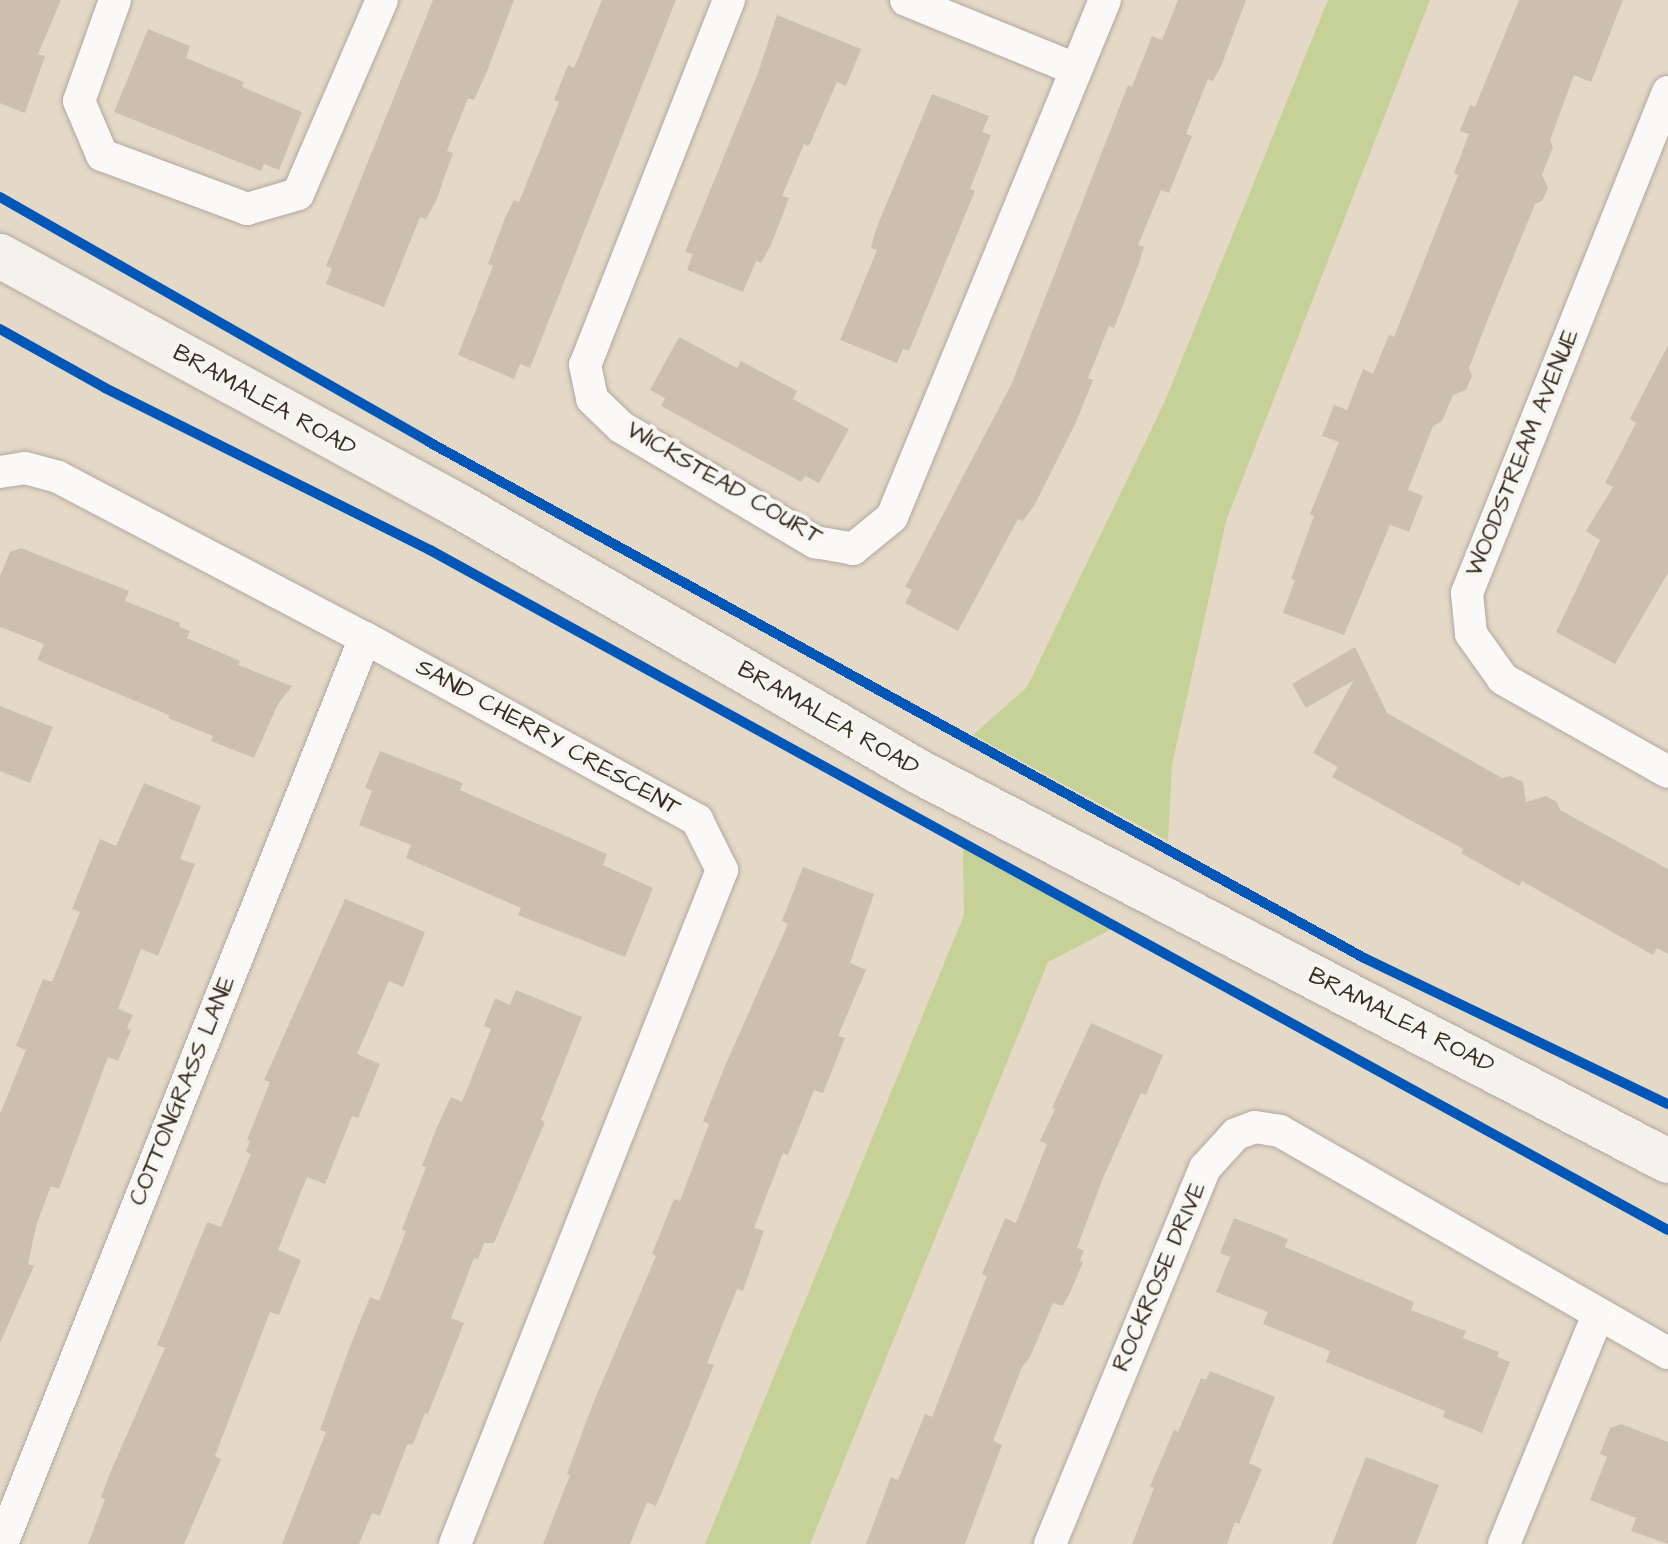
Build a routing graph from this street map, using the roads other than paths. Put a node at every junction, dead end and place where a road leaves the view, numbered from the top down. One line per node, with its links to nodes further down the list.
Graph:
1 (115, 0): 2 (street)
2 (382, 0)
3 (729, 0): 6 (street, WICKSTEAD COURT)
4 (906, 0): 6 (street)
5 (1105, 0): 6 (street, WICKSTEAD COURT)
6 (1075, 69)
7 (1668, 92): 11 (street, WOODSTREAM AVENUE)
8 (0, 256): 12 (main road, BRAMALEA ROAD)
9 (0, 472): 10 (street, SAND CHERRY CRESCENT)
10 (365, 638): 15 (street, COTTONGRASS LANE); 16 (street, SAND CHERRY CRESCENT)
11 (1668, 772)
12 (1668, 1161)
13 (1598, 1315): 14 (street, ROCKROSE DRIVE); 17 (street, ROCKROSE DRIVE); 18 (street)
14 (1668, 1353)
15 (2, 1544)
16 (455, 1544)
17 (1050, 1544)
18 (1504, 1544)

